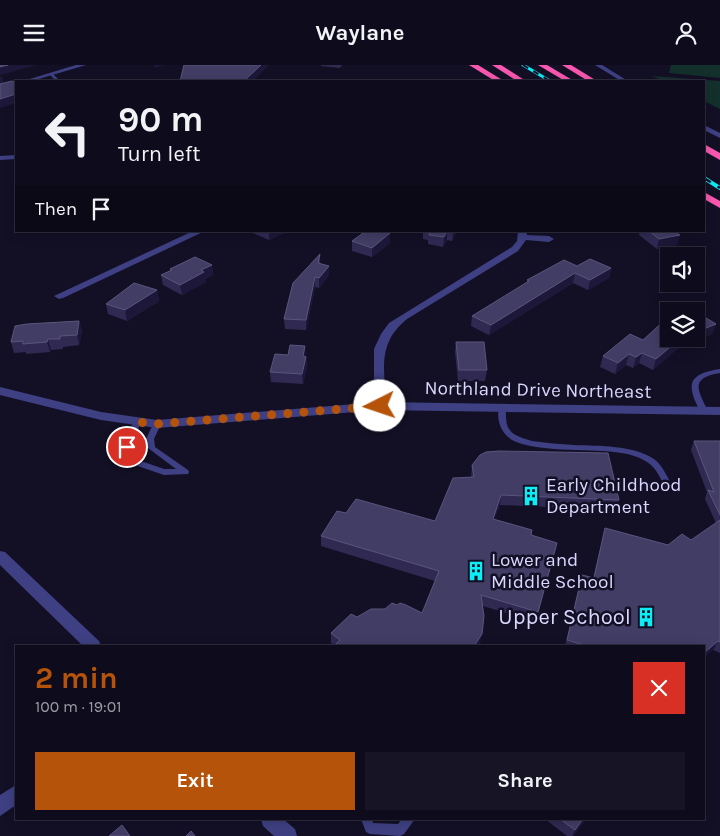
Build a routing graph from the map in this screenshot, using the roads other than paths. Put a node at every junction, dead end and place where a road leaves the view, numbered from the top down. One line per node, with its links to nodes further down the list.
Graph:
1 (83, 65): 7 (street)
2 (473, 65): 10 (highway)
3 (496, 65): 11 (highway)
4 (542, 65): 12 (highway)
5 (566, 65): 13 (highway)
6 (598, 65): 14 (street)
7 (51, 74): 8 (street); 9 (lane)
8 (30, 80)
9 (57, 80)
10 (498, 80)
11 (520, 80)
12 (568, 80)
13 (591, 80)
14 (623, 80)
15 (705, 128): 16 (street)
16 (720, 136)
17 (705, 148): 19 (highway)
18 (15, 157): 20 (street)
19 (720, 157)
20 (0, 158)
21 (705, 160): 22 (highway)
22 (720, 168)
23 (705, 196): 24 (highway)
24 (720, 205)
25 (199, 232): 28 (street)
26 (523, 234): 27 (street); 31 (street)
27 (549, 239)
28 (60, 295)
29 (720, 371): 33 (lane)
30 (0, 391): 35 (street, Northland Drive Northeast)
31 (380, 406): 32 (street, Northland Drive Northeast); 36 (street, Northland Drive Northeast)
32 (502, 409): 33 (street, Northland Drive Northeast); 37 (lane)
33 (704, 411): 34 (street, Northland Drive Northeast)
34 (720, 411)
35 (137, 422): 36 (street, Northland Drive Northeast); 36 (lane)
36 (157, 424)
37 (669, 488)
38 (0, 556): 39 (street)
39 (92, 645)
40 (15, 795): 41 (street)
41 (0, 807)
42 (271, 820): 45 (street)
43 (366, 820): 44 (lane)
44 (408, 820)
45 (288, 836)

